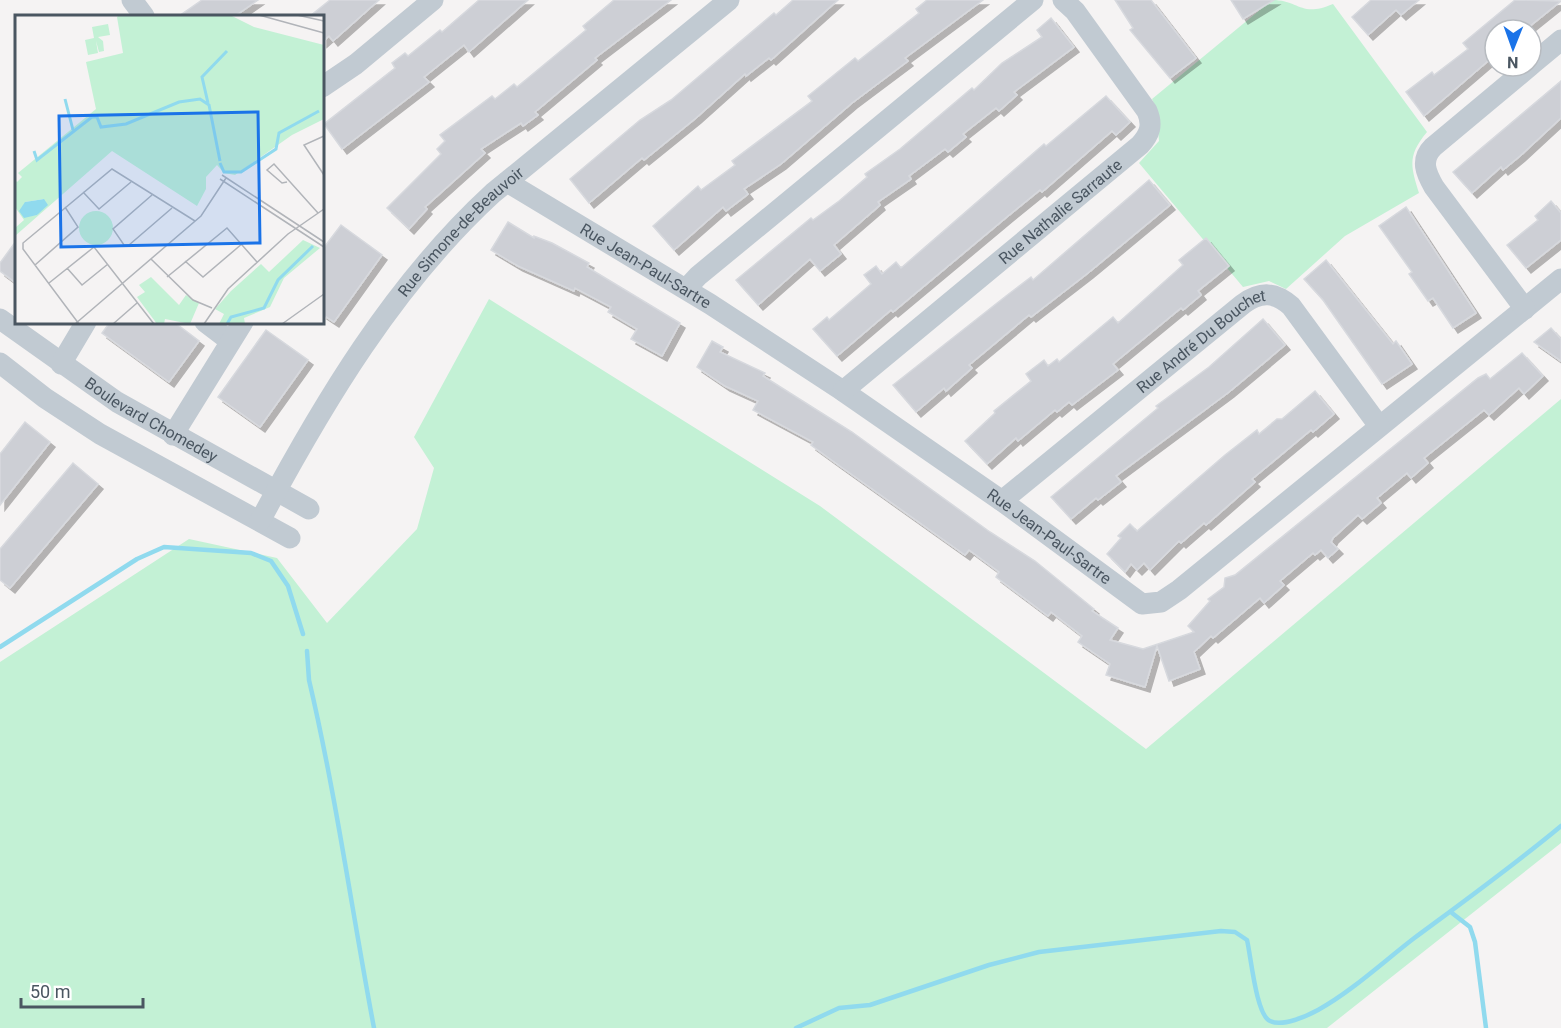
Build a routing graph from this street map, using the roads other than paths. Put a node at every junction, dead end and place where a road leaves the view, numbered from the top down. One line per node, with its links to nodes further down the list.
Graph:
1 (433, 0): 8 (street)
2 (729, 0): 9 (street, Rue Simone-de-Beauvoir)
3 (1033, 0): 11 (street)
4 (1063, 0): 20 (street, Rue Nathalie Sarraute)
5 (1561, 40): 6 (street)
6 (1543, 55)
7 (1515, 78): 12 (street)
8 (324, 86)
9 (507, 182): 11 (street, Rue Jean-Paul-Sartre); 23 (street, Rue Simone-de-Beauvoir)
10 (1561, 279): 12 (street, Rue Jean-Paul-Sartre)
11 (686, 289): 20 (street, Rue Jean-Paul-Sartre)
12 (1525, 309): 21 (street, Rue Jean-Paul-Sartre)
13 (0, 319): 19 (street, Boulevard Chomedey)
14 (85, 324): 19 (street)
15 (208, 324): 17 (street)
16 (242, 324): 17 (street)
17 (231, 341): 22 (street)
18 (0, 363): 26 (street, Boulevard Chomedey)
19 (61, 364): 22 (street, Boulevard Chomedey)
20 (843, 392): 24 (street, Rue Jean-Paul-Sartre)
21 (1379, 426): 24 (street, Rue Jean-Paul-Sartre); 24 (street, Rue André Du Bouchet)
22 (173, 435): 23 (street, Boulevard Chomedey)
23 (276, 491): 25 (street, Boulevard Chomedey); 26 (street, Rue Simone-de-Beauvoir)
24 (1002, 501)
25 (309, 509)
26 (260, 521): 27 (street, Boulevard Chomedey)
27 (290, 538)

